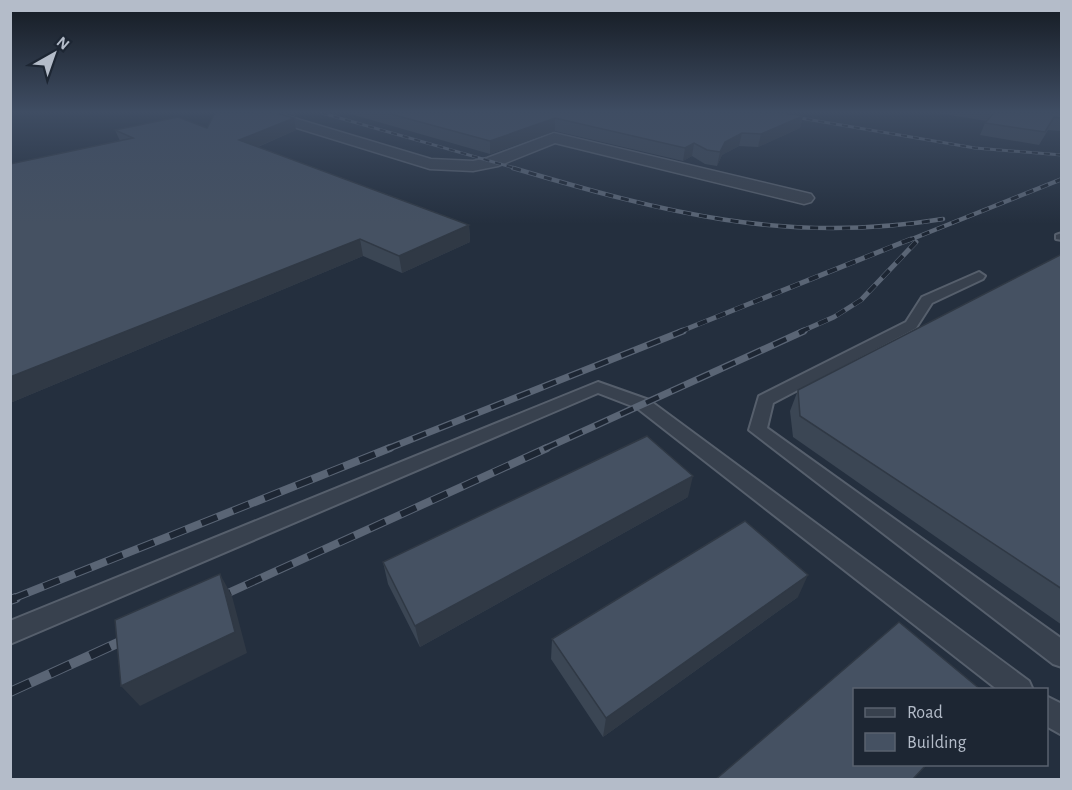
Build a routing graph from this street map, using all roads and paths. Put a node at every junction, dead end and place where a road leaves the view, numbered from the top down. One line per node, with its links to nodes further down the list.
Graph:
1 (384, 150): 2 (street)
2 (523, 150)
3 (603, 150): 4 (street)
4 (804, 198)
5 (979, 276): 7 (lane)
6 (10, 633): 8 (lane)
7 (1062, 655)
8 (1017, 688)
9 (1048, 710): 10 (lane)
10 (1062, 721)

